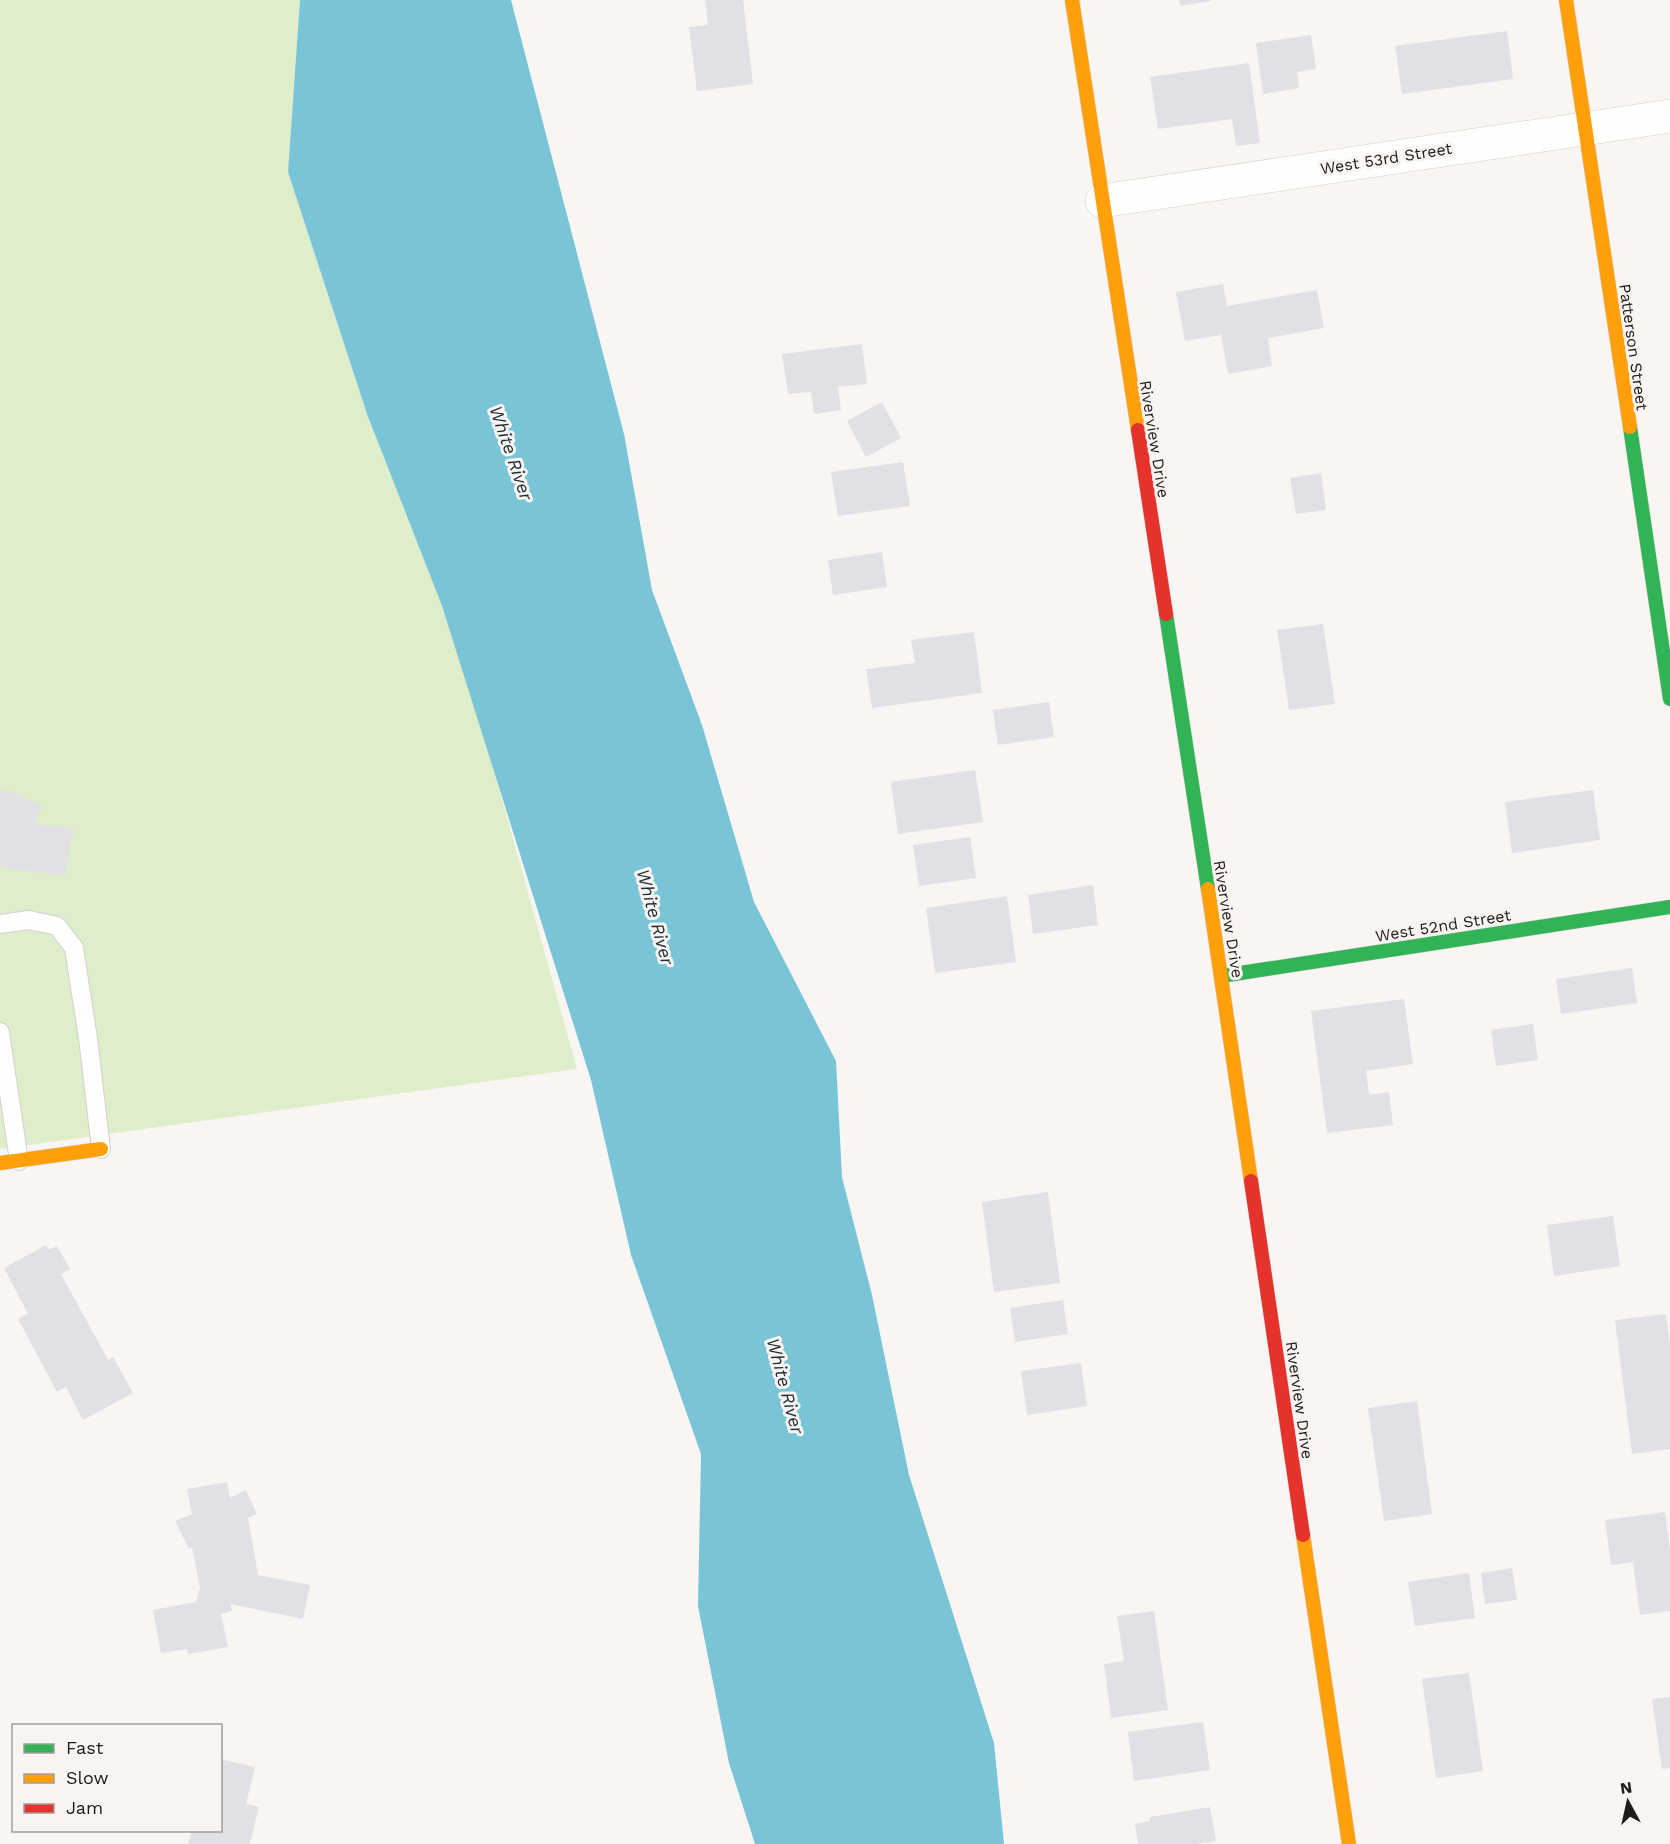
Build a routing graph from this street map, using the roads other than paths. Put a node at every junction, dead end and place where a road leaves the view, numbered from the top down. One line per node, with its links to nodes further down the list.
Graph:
1 (1072, 0): 5 (street, Riverview Drive)
2 (1566, 0): 4 (street, Patterson Street)
3 (1670, 116): 4 (street, West 53rd Street)
4 (1585, 129): 5 (street, West 53rd Street); 6 (street, Patterson Street)
5 (1102, 201): 9 (street, Riverview Drive)
6 (1670, 699)
7 (1670, 907): 9 (street, West 52nd Street)
8 (0, 924): 11 (lane)
9 (1221, 976): 14 (street, Riverview Drive)
10 (0, 1032): 12 (lane)
11 (101, 1149): 12 (street)
12 (19, 1161): 13 (street)
13 (0, 1163)
14 (1349, 1844)

